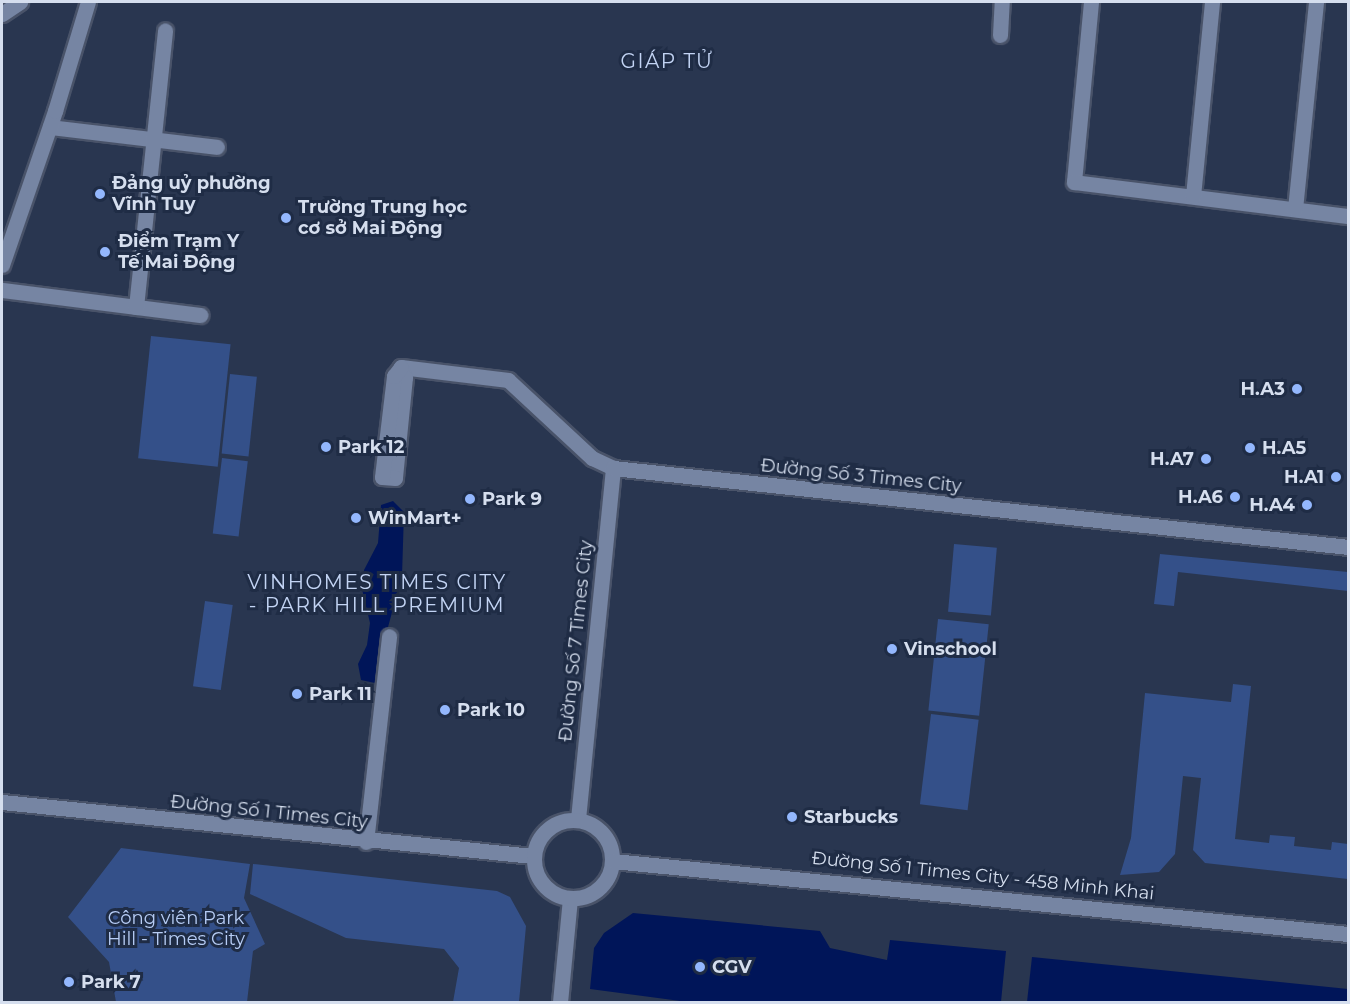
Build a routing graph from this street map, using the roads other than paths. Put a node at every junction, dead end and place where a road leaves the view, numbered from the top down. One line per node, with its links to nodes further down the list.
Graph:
1 (20, 2): 7 (street)
2 (88, 2): 10 (street)
3 (1002, 2): 9 (street)
4 (1090, 2): 13 (street)
5 (1212, 2): 13 (street)
6 (1316, 2): 14 (street)
7 (2, 14)
8 (165, 31): 11 (street)
9 (1000, 35)
10 (50, 127): 11 (street); 16 (street)
11 (153, 139): 12 (street); 18 (street)
12 (217, 147)
13 (1193, 196): 14 (street)
14 (1294, 209): 15 (street)
15 (1348, 216)
16 (2, 265)
17 (2, 290): 18 (street)
18 (136, 308): 19 (street)
19 (200, 315)
20 (401, 367): 20 (street); 21 (street, Đường Số 3 Times City)
21 (613, 468): 22 (street, Đường Số 3 Times City); 25 (street, Đường Số 7 Times City)
22 (1348, 548)
23 (389, 636): 26 (street)
24 (2, 802): 26 (street, Đường Số 1 Times City)
25 (578, 819): 27 (street); 28 (street)
26 (366, 842): 27 (street, Đường Số 1 Times City)
27 (533, 856): 29 (street)
28 (613, 861): 29 (street); 30 (street, Đường Số 1 Times City - 458 Minh Khai)
29 (570, 899): 31 (street)
30 (1348, 934)
31 (562, 1001)

